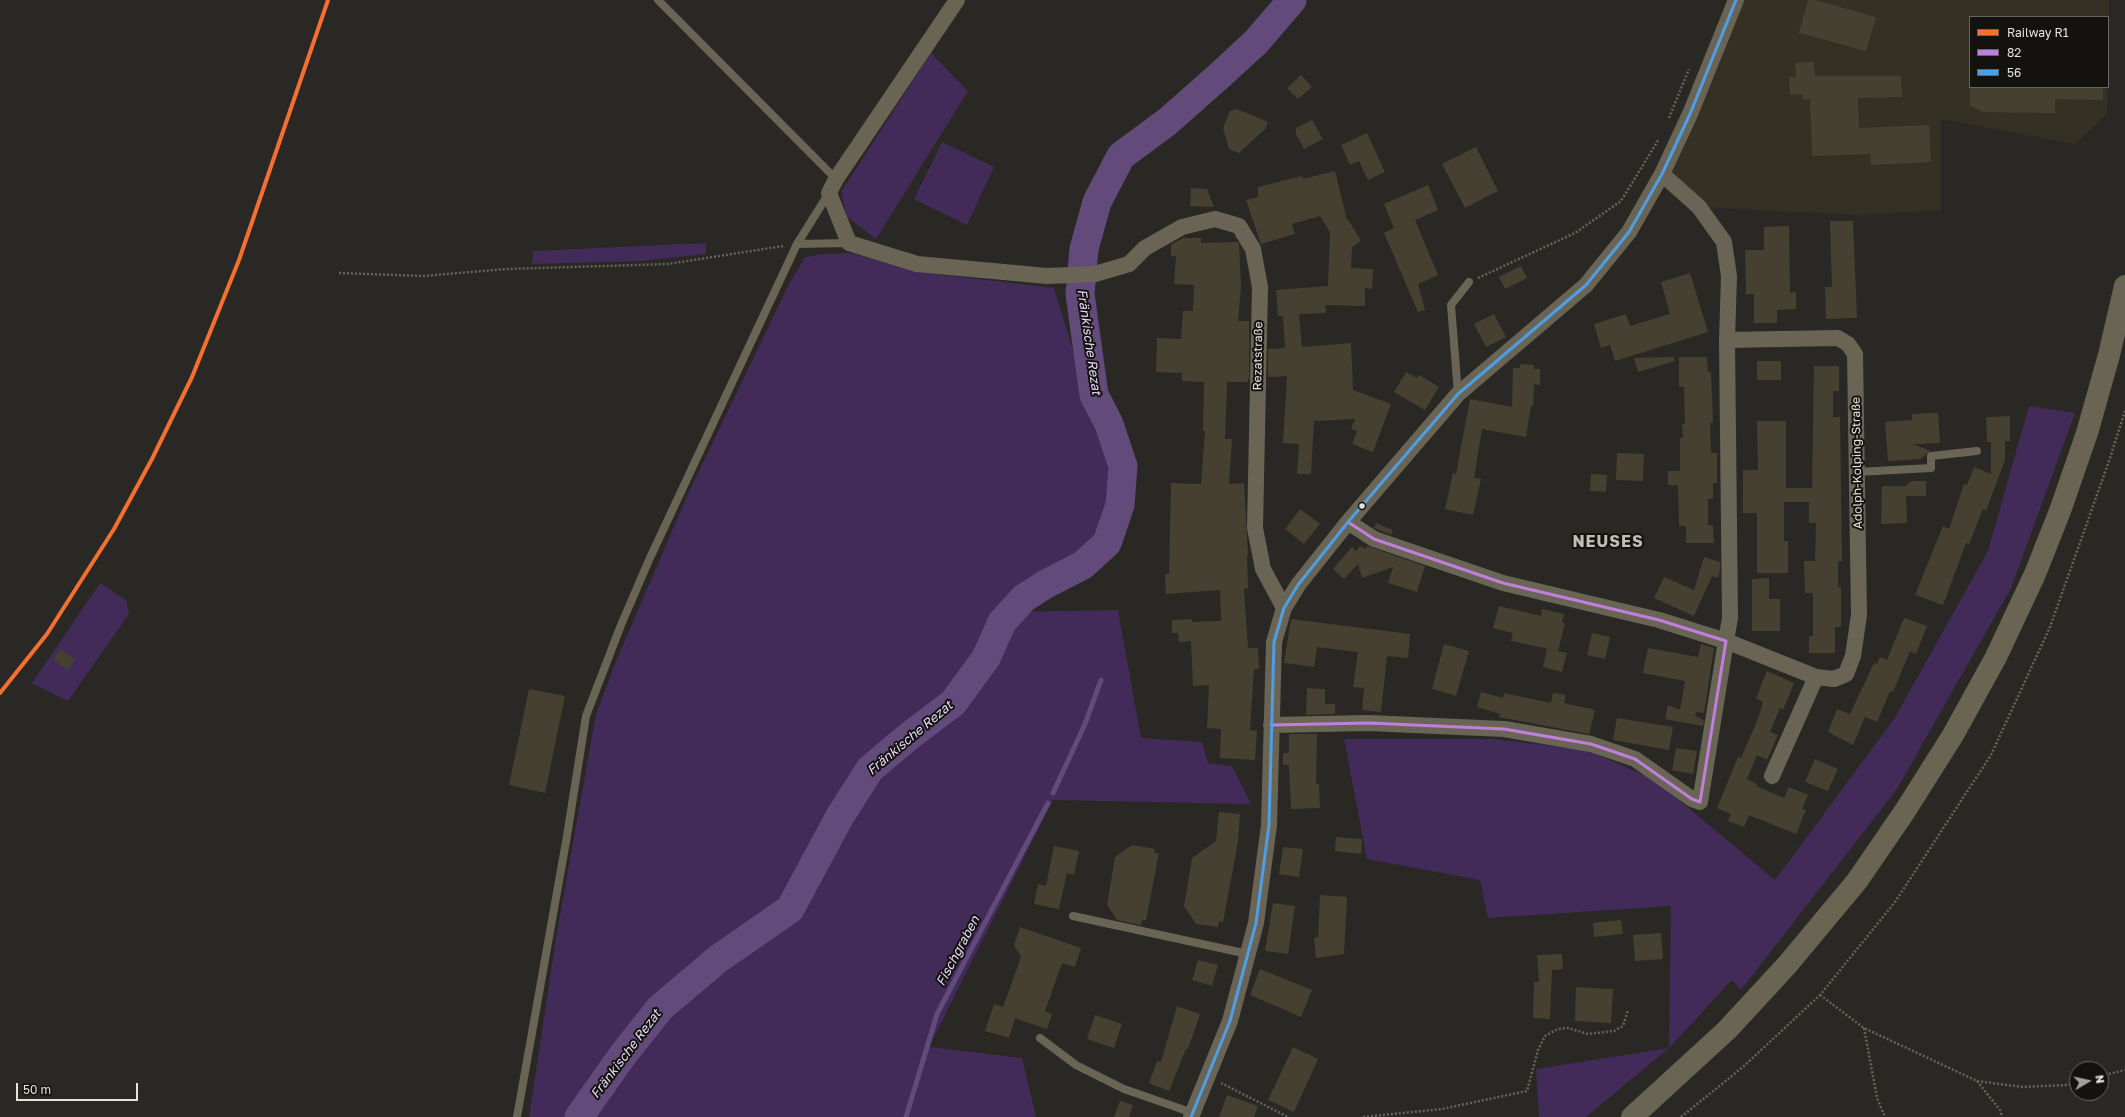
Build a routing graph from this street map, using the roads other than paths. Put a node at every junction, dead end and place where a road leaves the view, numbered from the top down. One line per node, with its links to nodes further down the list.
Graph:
1 (658, 0): 5 (lane)
2 (957, 0): 5 (street)
3 (1736, 0): 4 (street)
4 (1662, 174): 11 (street); 12 (street)
5 (836, 179): 6 (street)
6 (829, 193): 7 (street); 8 (lane)
7 (849, 243): 8 (lane); 16 (street, Rezatstraße)
8 (797, 244): 25 (lane)
9 (1469, 282): 12 (lane)
10 (2125, 286): 26 (main road)
11 (1727, 340): 14 (street, Adolph-Kolping-Straße); 17 (street)
12 (1458, 394): 15 (street)
13 (1977, 451): 14 (lane)
14 (1858, 472): 18 (street, Adolph-Kolping-Straße)
15 (1348, 522): 16 (street); 17 (street, Adolph-Kolping-Straße)
16 (1284, 608): 19 (street)
17 (1726, 641): 18 (street, Adolph-Kolping-Straße); 19 (street)
18 (1816, 677): 20 (street)
19 (1271, 725): 22 (street)
20 (1772, 776)
21 (1073, 916): 22 (lane)
22 (1248, 954): 24 (street)
23 (1040, 1038): 24 (lane)
24 (1192, 1115)
25 (517, 1117)
26 (1632, 1117)

